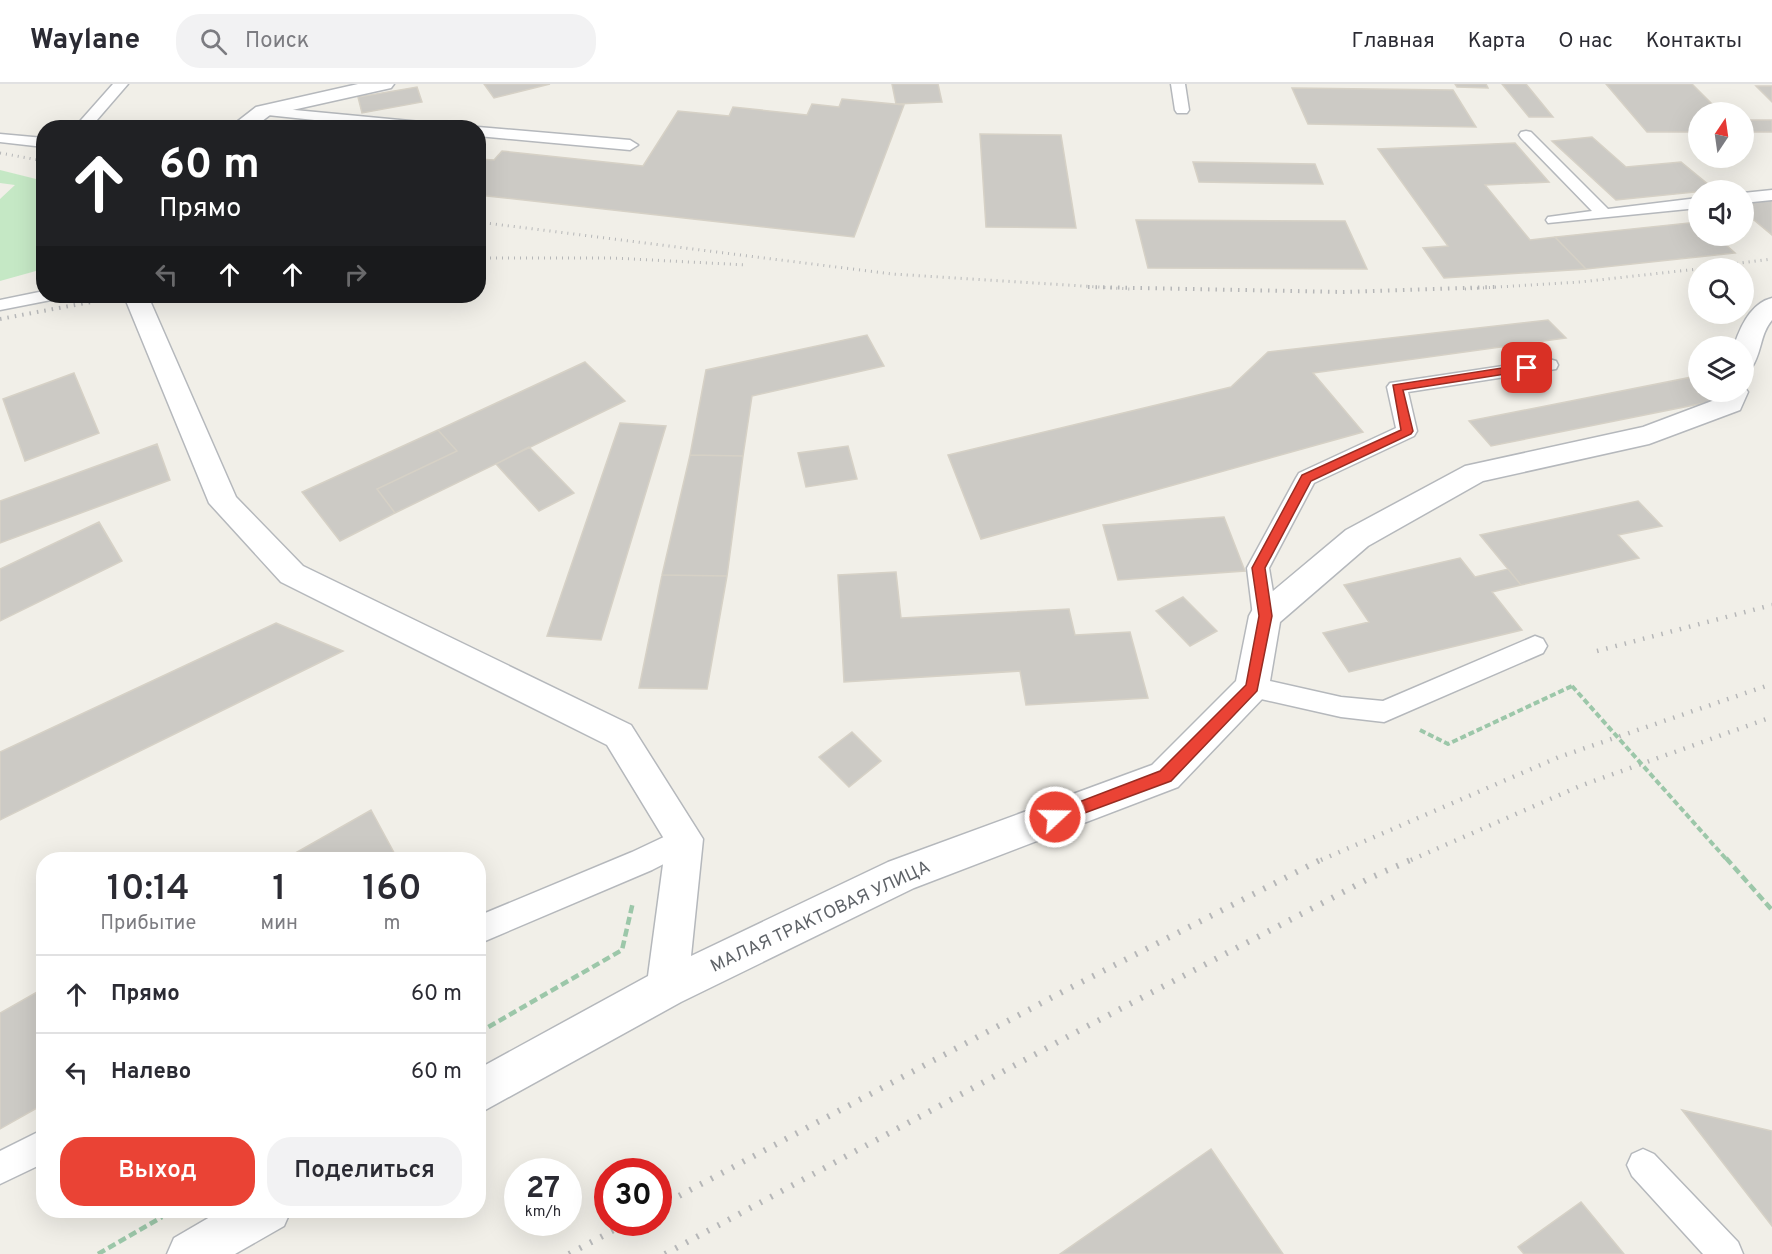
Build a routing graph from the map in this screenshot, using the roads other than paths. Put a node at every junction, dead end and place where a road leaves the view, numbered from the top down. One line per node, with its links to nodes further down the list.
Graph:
1 (121, 84): 6 (lane)
2 (384, 84): 5 (street)
3 (1178, 84): 4 (lane)
4 (1182, 110)
5 (263, 111): 7 (street); 8 (lane)
6 (88, 120)
7 (250, 120)
8 (358, 120)
9 (486, 132): 13 (lane)
10 (1526, 135): 17 (lane)
11 (0, 138): 12 (lane)
12 (36, 142)
13 (630, 145)
14 (1772, 195): 15 (lane)
15 (1754, 197)
16 (1688, 204): 17 (lane)
17 (1604, 214): 18 (lane)
18 (1554, 220)
19 (36, 298): 21 (lane)
20 (139, 303): 29 (street)
21 (0, 305)
22 (1772, 305): 23 (street)
23 (1750, 336)
24 (1548, 365): 26 (lane)
25 (1732, 402): 26 (street)
26 (1265, 616): 28 (street)
27 (1535, 646): 28 (lane)
28 (1252, 687): 31 (street, МАЛАЯ ТРАКТОВАЯ УЛИЦА)
29 (685, 839): 30 (lane); 31 (street)
30 (486, 927)
31 (667, 988): 32 (street, МАЛАЯ ТРАКТОВАЯ УЛИЦА)
32 (486, 1089)
33 (36, 1149): 35 (lane)
34 (1643, 1165): 38 (lane)
35 (0, 1168)
36 (254, 1218): 37 (street)
37 (190, 1254)
38 (1726, 1254)

